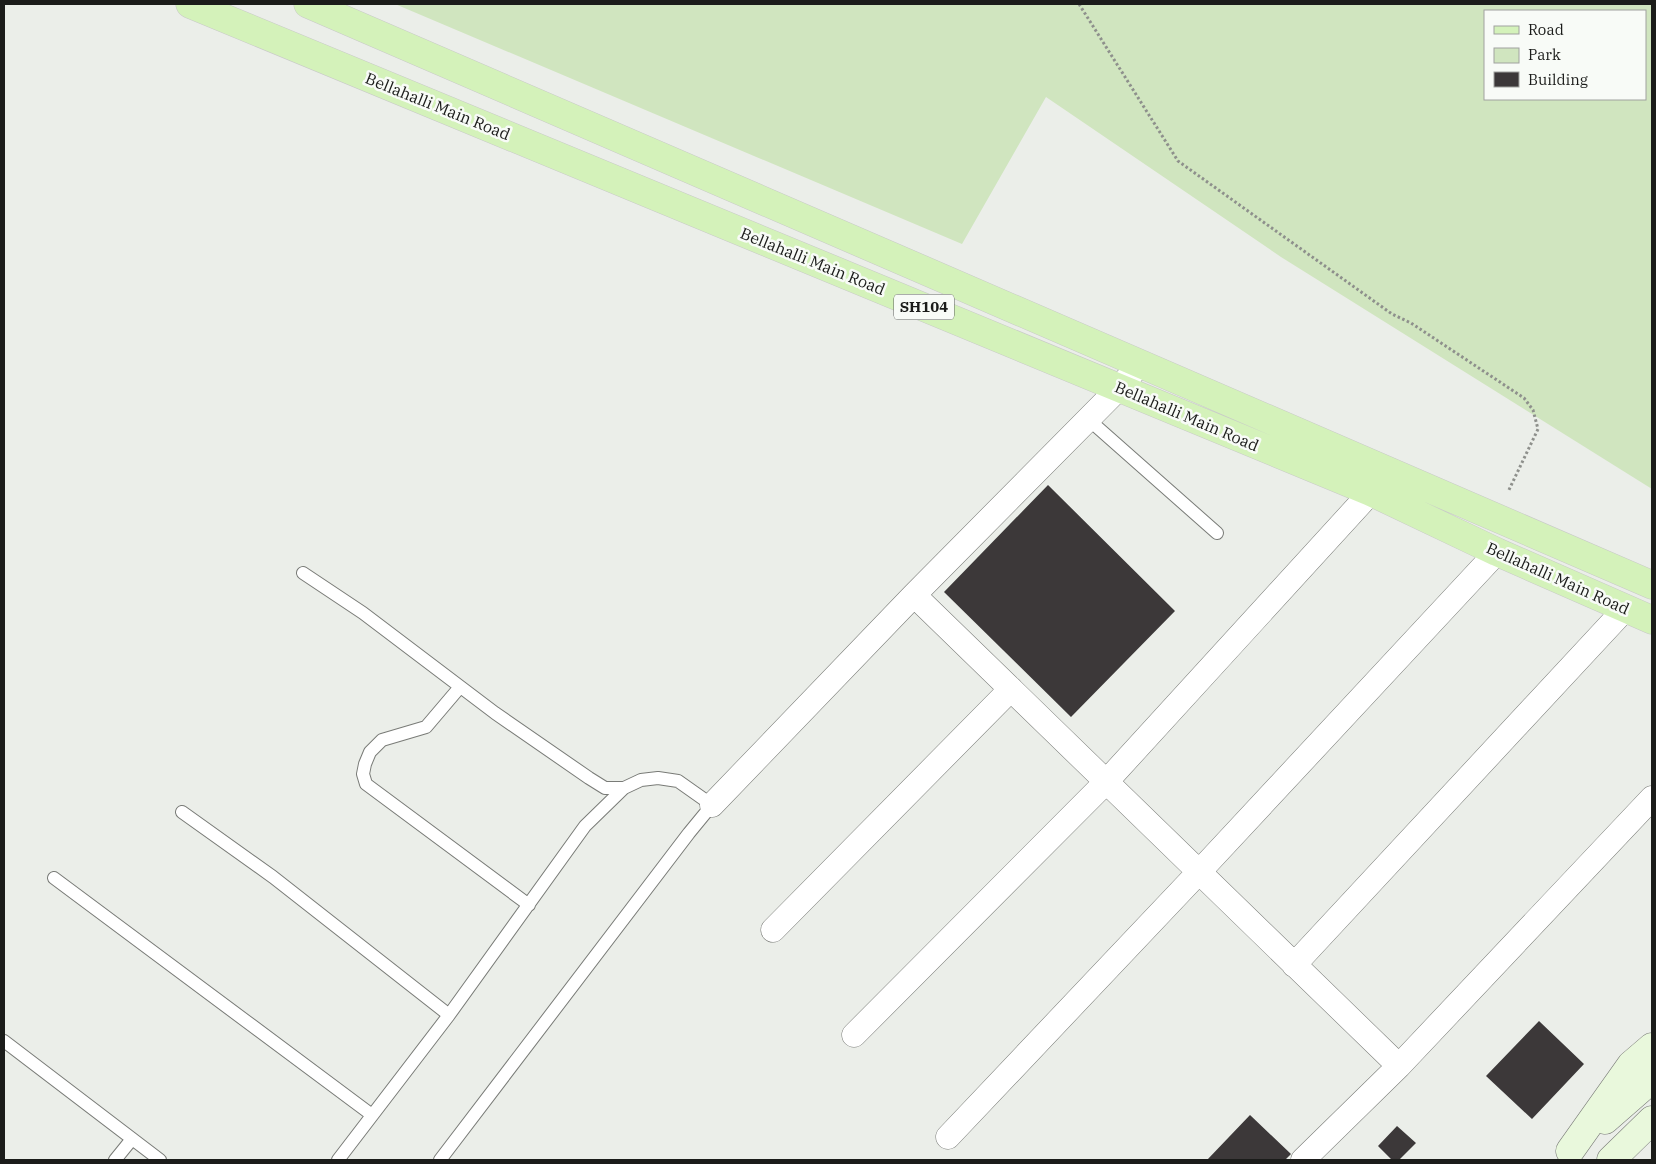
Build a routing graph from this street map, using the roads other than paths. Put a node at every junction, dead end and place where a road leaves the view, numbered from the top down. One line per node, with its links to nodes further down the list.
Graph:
1 (190, 4): 4 (main road, Bellahalli Main Road / SH104)
2 (308, 4): 3 (main road, Bellahalli Main Road / SH104)
3 (1140, 364): 4 (street); 10 (main road, Bellahalli Main Road / SH104)
4 (1120, 388): 5 (street); 6 (main road, Bellahalli Main Road / SH104)
5 (1088, 419): 7 (lane); 11 (street)
6 (1371, 492): 8 (main road, Bellahalli Main Road / SH104); 16 (street)
7 (1217, 533)
8 (1497, 552): 12 (main road, Bellahalli Main Road / SH104); 21 (street)
9 (303, 573): 14 (lane)
10 (1652, 585)
11 (914, 595): 15 (street); 19 (street)
12 (1625, 609): 13 (main road, Bellahalli Main Road / SH104); 25 (street)
13 (1652, 620)
14 (460, 686): 17 (lane); 23 (lane)
15 (1012, 689): 16 (street); 24 (street)
16 (1106, 782): 21 (street); 27 (street)
17 (624, 788): 19 (lane); 23 (lane)
18 (1652, 798): 30 (street)
19 (712, 805): 41 (lane)
20 (182, 812): 26 (lane)
21 (1199, 872): 25 (street); 34 (street)
22 (54, 878): 32 (lane)
23 (529, 905): 26 (lane)
24 (772, 930)
25 (1294, 965): 30 (street)
26 (449, 1015): 32 (lane)
27 (854, 1035)
28 (4, 1041): 35 (lane)
29 (1652, 1047): 37 (main road)
30 (1399, 1066): 42 (street)
31 (1652, 1079): 37 (main road)
32 (372, 1115): 40 (lane)
33 (1652, 1120): 43 (main road)
34 (948, 1137)
35 (132, 1139): 38 (lane); 39 (lane)
36 (1652, 1142): 44 (main road)
37 (1566, 1156)
38 (115, 1160)
39 (160, 1160)
40 (338, 1160)
41 (440, 1160)
42 (1303, 1160)
43 (1611, 1160)
44 (1618, 1160)

